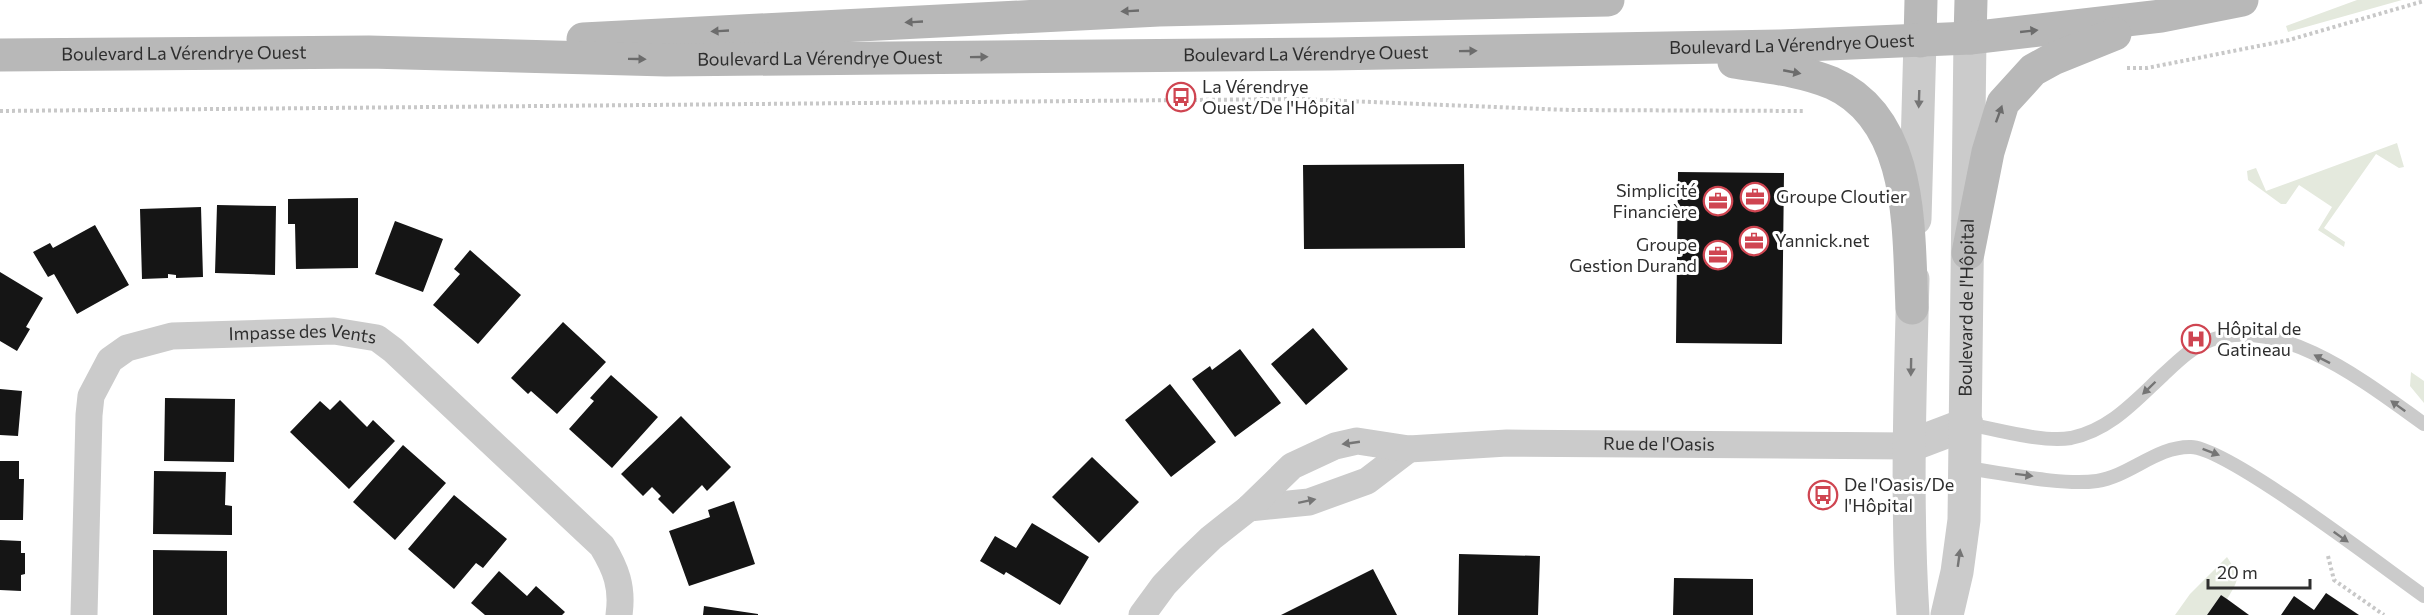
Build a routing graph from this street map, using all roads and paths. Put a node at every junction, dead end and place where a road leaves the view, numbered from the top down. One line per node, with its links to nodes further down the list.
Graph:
1 (1608, 0): 10 (main road, Boulevard La Vérendrye Ouest, one-way to 10)
2 (1921, 0): 8 (main road)
3 (1971, 0): 7 (main road, Boulevard de l'Hôpital)
4 (2242, 0): 6 (main road, Boulevard La Vérendrye Ouest)
5 (2424, 1): 12 (path)
6 (2160, 16): 7 (main road, Boulevard La Vérendrye Ouest, one-way to 6); 15 (main road, one-way to 6)
7 (1970, 38): 8 (main road, Boulevard La Vérendrye Ouest); 15 (street, Boulevard de l'Hôpital)
8 (1920, 40): 9 (main road, Boulevard La Vérendrye Ouest); 16 (street, one-way to 16)
9 (1652, 48): 10 (main road, Boulevard La Vérendrye Ouest, one-way to 9); 16 (main road, one-way to 16)
10 (369, 52): 11 (main road, Boulevard La Vérendrye Ouest)
11 (0, 55)
12 (2117, 68)
13 (0, 111): 14 (path)
14 (1814, 111)
15 (1968, 253): 17 (street, Boulevard de l'Hôpital)
16 (1912, 308): 19 (street, one-way to 19)
17 (1967, 424): 18 (lane, one-way to 17); 19 (street); 21 (street, Boulevard de l'Hôpital)
18 (2424, 424)
19 (1910, 446): 20 (street, Rue de l'Oasis); 21 (street); 28 (street)
20 (1409, 449): 22 (street, one-way to 20); 22 (street, Rue de l'Oasis, one-way to 22)
21 (1966, 468): 24 (lane, one-way to 24); 29 (street, Boulevard de l'Hôpital, one-way to 21)
22 (1249, 508): 27 (street, Rue de l'Oasis)
23 (2327, 553): 30 (path)
24 (2424, 596)
25 (84, 615): 26 (street, Impasse des Vents)
26 (619, 615)
27 (1142, 615)
28 (1913, 615)
29 (1947, 615)
30 (2384, 615)

